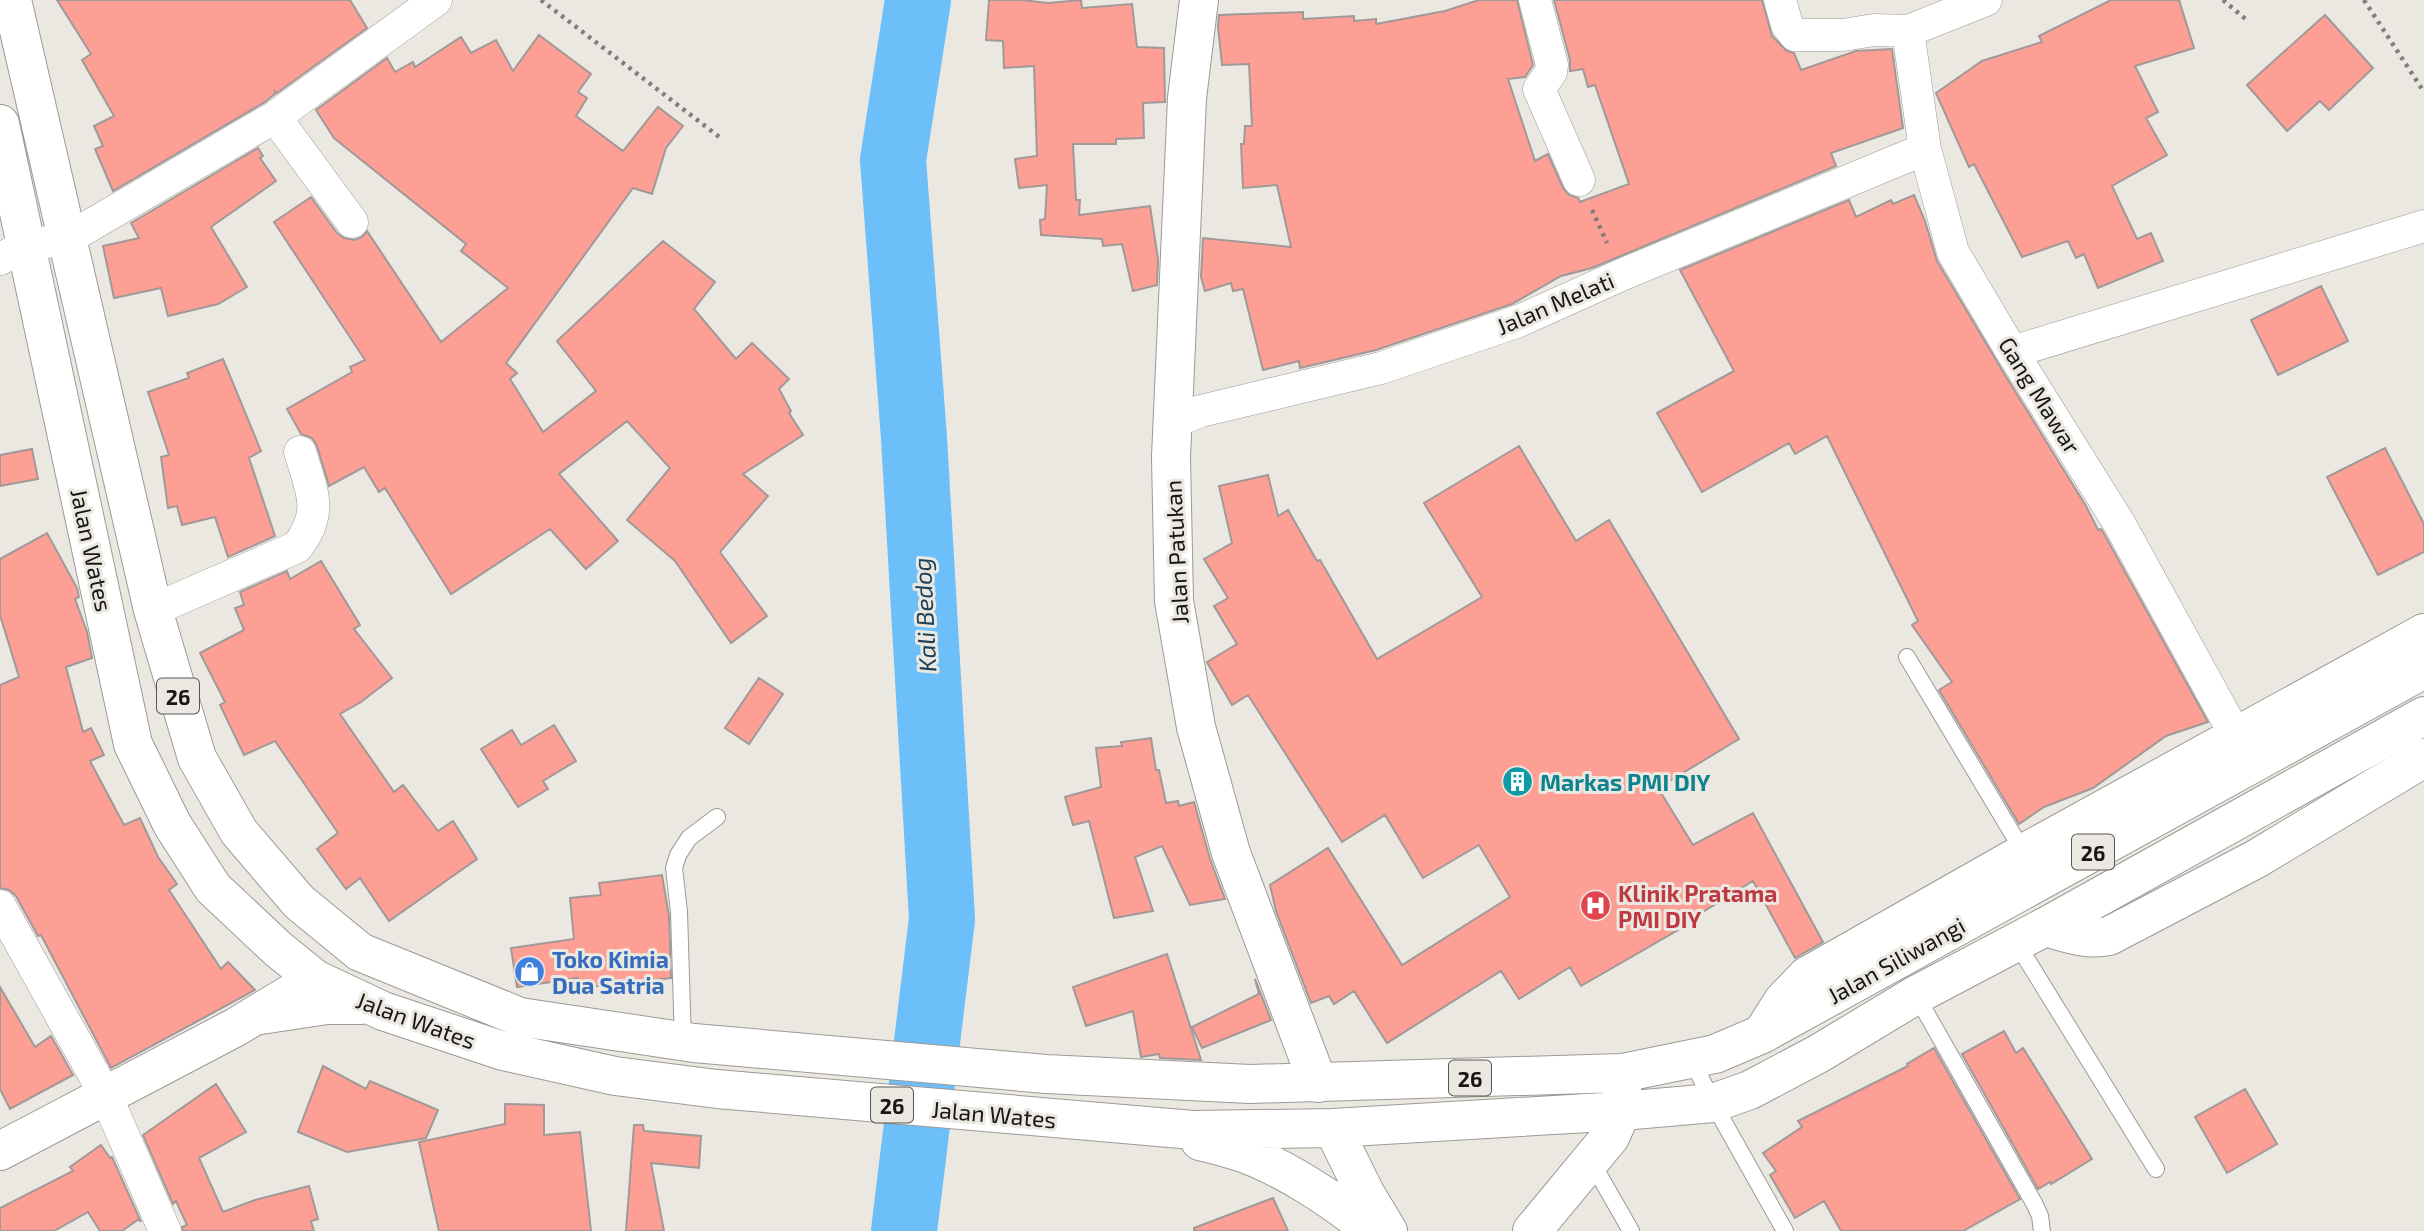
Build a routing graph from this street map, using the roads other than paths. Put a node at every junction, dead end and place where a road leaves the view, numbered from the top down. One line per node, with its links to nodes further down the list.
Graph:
1 (12, 0): 14 (main road, Jalan Wates / 26)
2 (436, 0): 8 (street)
3 (1199, 0): 17 (main road, Jalan Patukan)
4 (1535, 0): 11 (street)
5 (1780, 0): 7 (street)
6 (1986, 0): 7 (street)
7 (1908, 31): 10 (street, Gang Mawar)
8 (275, 117): 12 (street); 14 (street)
9 (0, 124): 15 (main road, Jalan Wates / 26)
10 (1925, 149): 16 (street, Gang Mawar); 17 (street, Jalan Melati)
11 (1580, 180)
12 (352, 222)
13 (2424, 226): 16 (street)
14 (66, 239): 15 (street); 19 (main road, Jalan Wates / 26)
15 (14, 252): 31 (main road, Jalan Wates / 26)
16 (2011, 352): 25 (street, Gang Mawar)
17 (1173, 422): 41 (main road, Jalan Patukan)
18 (300, 452): 19 (street)
19 (153, 610): 38 (main road, Jalan Wates / 26)
20 (2424, 633): 25 (main road)
21 (1907, 657): 29 (lane)
22 (2424, 669): 23 (main road, Jalan Siliwangi / 26)
23 (2354, 708): 26 (main road); 37 (main road, Jalan Siliwangi / 26)
24 (2424, 716): 26 (main road, Jalan Siliwangi / 26)
25 (2236, 736): 29 (main road)
26 (2375, 743): 32 (main road, Jalan Siliwangi / 26)
27 (2424, 758): 32 (main road)
28 (717, 817): 38 (lane)
29 (2024, 853): 37 (main road)
30 (0, 906): 42 (street)
31 (262, 934): 33 (main road, Jalan Wates / 26); 36 (main road)
32 (2031, 934): 34 (main road, Jalan Siliwangi / 26); 49 (lane)
33 (315, 979): 35 (main road, Jalan Wates / 26); 36 (main road)
34 (1916, 995): 43 (main road, Jalan Siliwangi / 26); 56 (lane)
35 (370, 1005): 36 (main road); 45 (main road, Jalan Wates / 26)
36 (254, 1016): 42 (main road)
37 (1762, 1034): 39 (main road, Jalan Siliwangi / 26)
38 (683, 1042): 41 (main road, Jalan Wates / 26)
39 (1692, 1060): 40 (main road, Jalan Siliwangi / 26); 43 (lane)
40 (1622, 1073): 41 (main road, Jalan Siliwangi / 26); 44 (main road)
41 (1318, 1083)
42 (106, 1096): 47 (main road); 50 (street)
43 (1713, 1103): 44 (main road, Jalan Siliwangi / 26); 55 (lane)
44 (1622, 1111): 46 (main road, Jalan Siliwangi / 26); 48 (main road)
45 (1133, 1125): 46 (main road, Jalan Wates / 26); 51 (main road)
46 (1333, 1128): 52 (main road)
47 (0, 1151)
48 (1591, 1161): 53 (main road); 54 (lane)
49 (2156, 1169)
50 (165, 1231)
51 (1371, 1231)
52 (1388, 1231)
53 (1532, 1231)
54 (1631, 1231)
55 (1785, 1231)
56 (2042, 1231)

